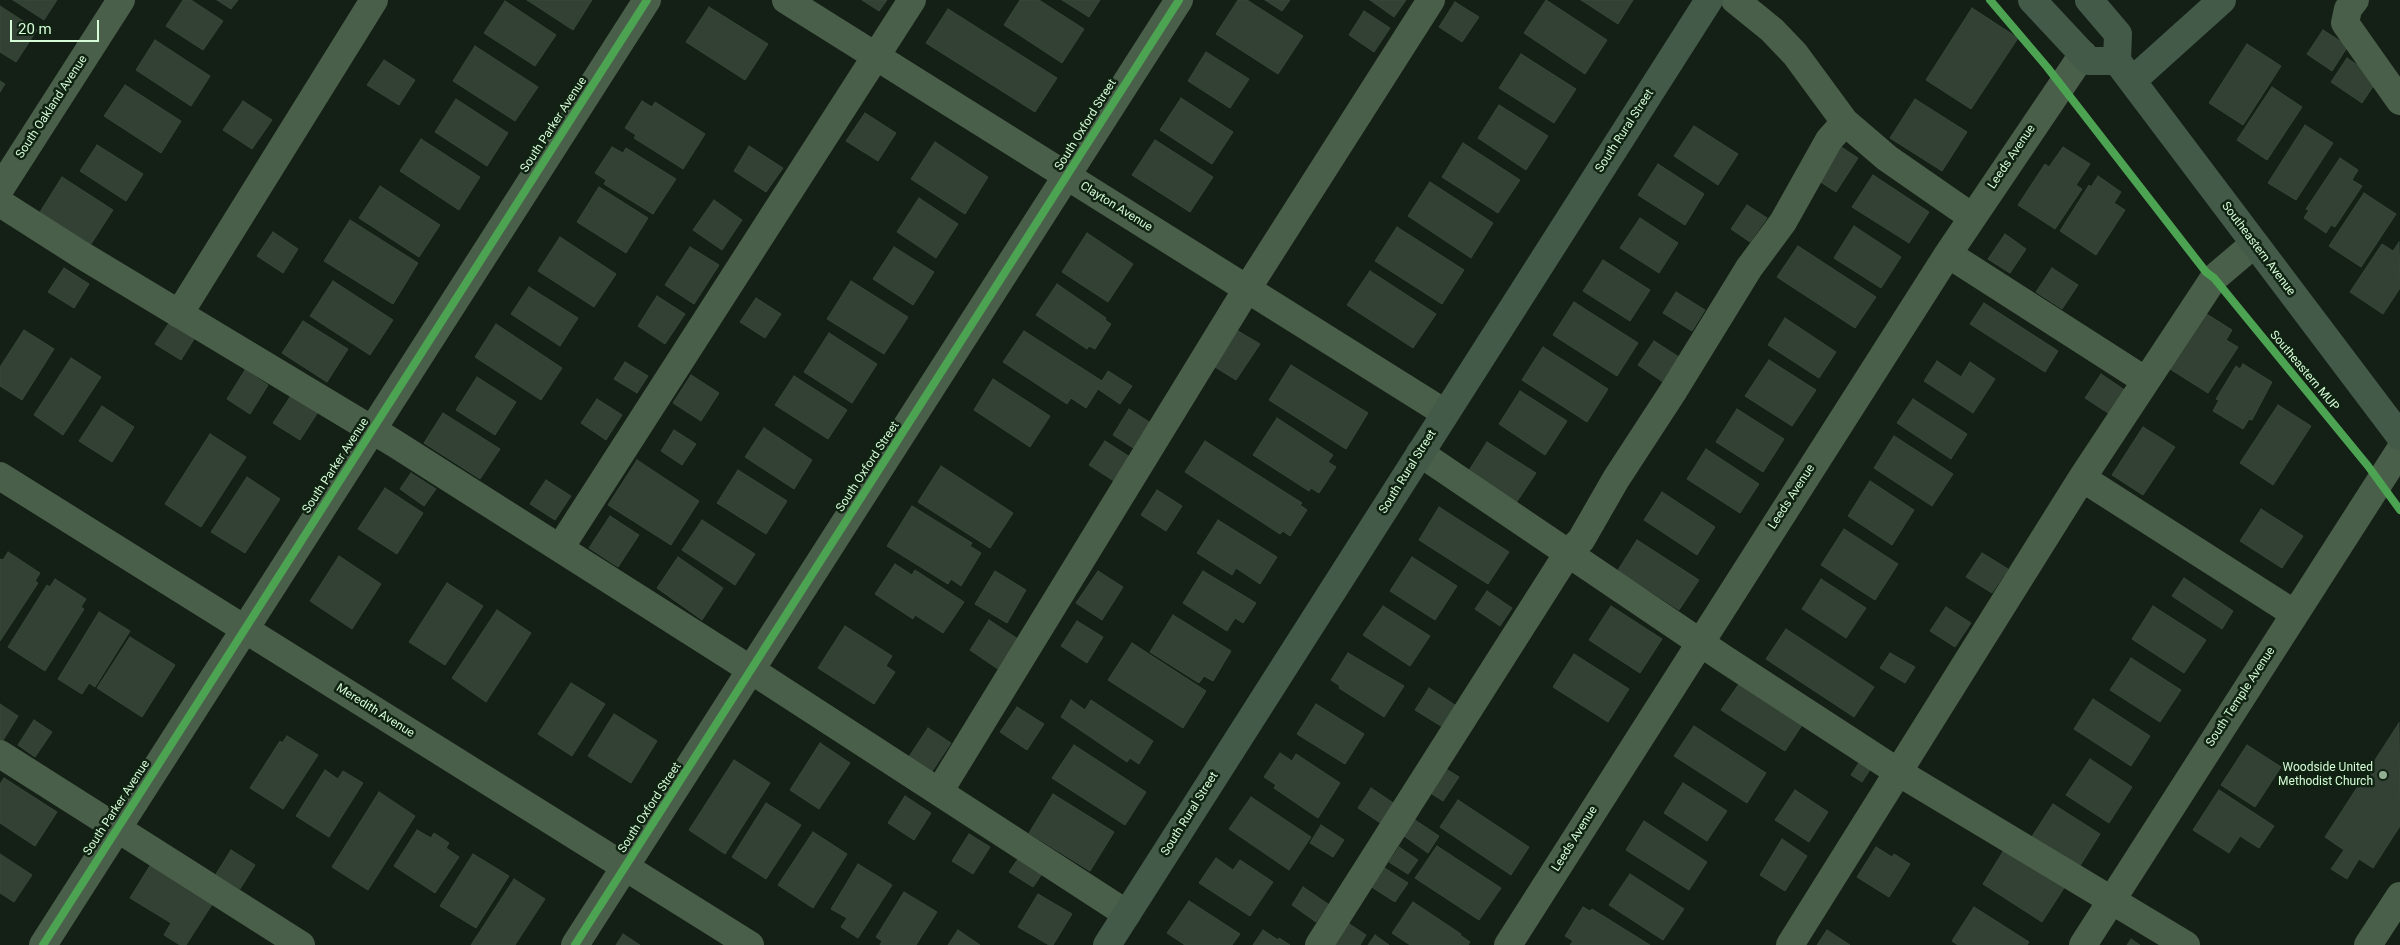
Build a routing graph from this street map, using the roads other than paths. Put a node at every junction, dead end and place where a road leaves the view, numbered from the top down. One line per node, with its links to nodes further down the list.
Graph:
1 (121, 0): 20 (street, South Oakland Avenue)
2 (374, 0): 26 (street)
3 (647, 0): 29 (street, South Parker Avenue)
4 (786, 0): 15 (street, Clayton Avenue)
5 (912, 0): 15 (street)
6 (1179, 0): 19 (street, South Oxford Street)
7 (1431, 0): 25 (street)
8 (1709, 0): 28 (main road, South Rural Street)
9 (1735, 0): 18 (street)
10 (2032, 0): 14 (main road)
11 (2089, 0): 16 (main road)
12 (2222, 0): 16 (main road)
13 (2355, 0): 17 (street)
14 (2083, 54): 16 (main road); 22 (street, Leeds Avenue)
15 (876, 57): 19 (street, Clayton Avenue); 35 (street)
16 (2124, 71): 23 (main road, Southeastern Avenue)
17 (2400, 101)
18 (1845, 122): 22 (street); 36 (street)
19 (1067, 176): 25 (street, Clayton Avenue); 40 (street, South Oxford Street)
20 (0, 189)
21 (0, 203): 26 (street)
22 (1972, 217): 24 (street, Leeds Avenue)
23 (2254, 244): 27 (street); 30 (main road, Southeastern Avenue)
24 (1948, 254): 27 (street); 39 (street, Leeds Avenue)
25 (1247, 289): 28 (street, Clayton Avenue); 43 (street)
26 (180, 314): 29 (street)
27 (2146, 382): 34 (street)
28 (1445, 413): 32 (main road, South Rural Street)
29 (373, 430): 35 (street); 38 (street, South Parker Avenue)
30 (2400, 436)
31 (2400, 450): 37 (street, South Temple Avenue)
32 (1420, 453): 36 (street); 48 (main road, South Rural Street)
33 (0, 476): 38 (street, Meredith Avenue)
34 (2082, 478): 37 (street); 42 (street)
35 (560, 548): 40 (street)
36 (1568, 552): 39 (street); 54 (street)
37 (2295, 614): 46 (street, South Temple Avenue)
38 (244, 630): 44 (street, South Parker Avenue); 45 (street, Meredith Avenue)
39 (1700, 641): 42 (street); 55 (street, Leeds Avenue)
40 (751, 670): 43 (street); 45 (street, South Oxford Street)
41 (0, 754): 44 (street)
42 (1898, 772): 46 (street); 56 (street)
43 (939, 792): 48 (street)
44 (118, 828): 49 (street, South Parker Avenue); 50 (street)
45 (625, 866): 51 (street, South Oxford Street); 52 (street, Meredith Avenue)
46 (2111, 901): 57 (street, South Temple Avenue); 58 (street)
47 (2396, 909): 59 (street)
48 (1127, 914): 53 (main road, South Rural Street)
49 (43, 945)
50 (301, 945)
51 (575, 945)
52 (750, 945)
53 (1107, 945)
54 (1319, 945)
55 (1508, 945)
56 (1790, 945)
57 (2083, 945)
58 (2186, 945)
59 (2368, 945)

